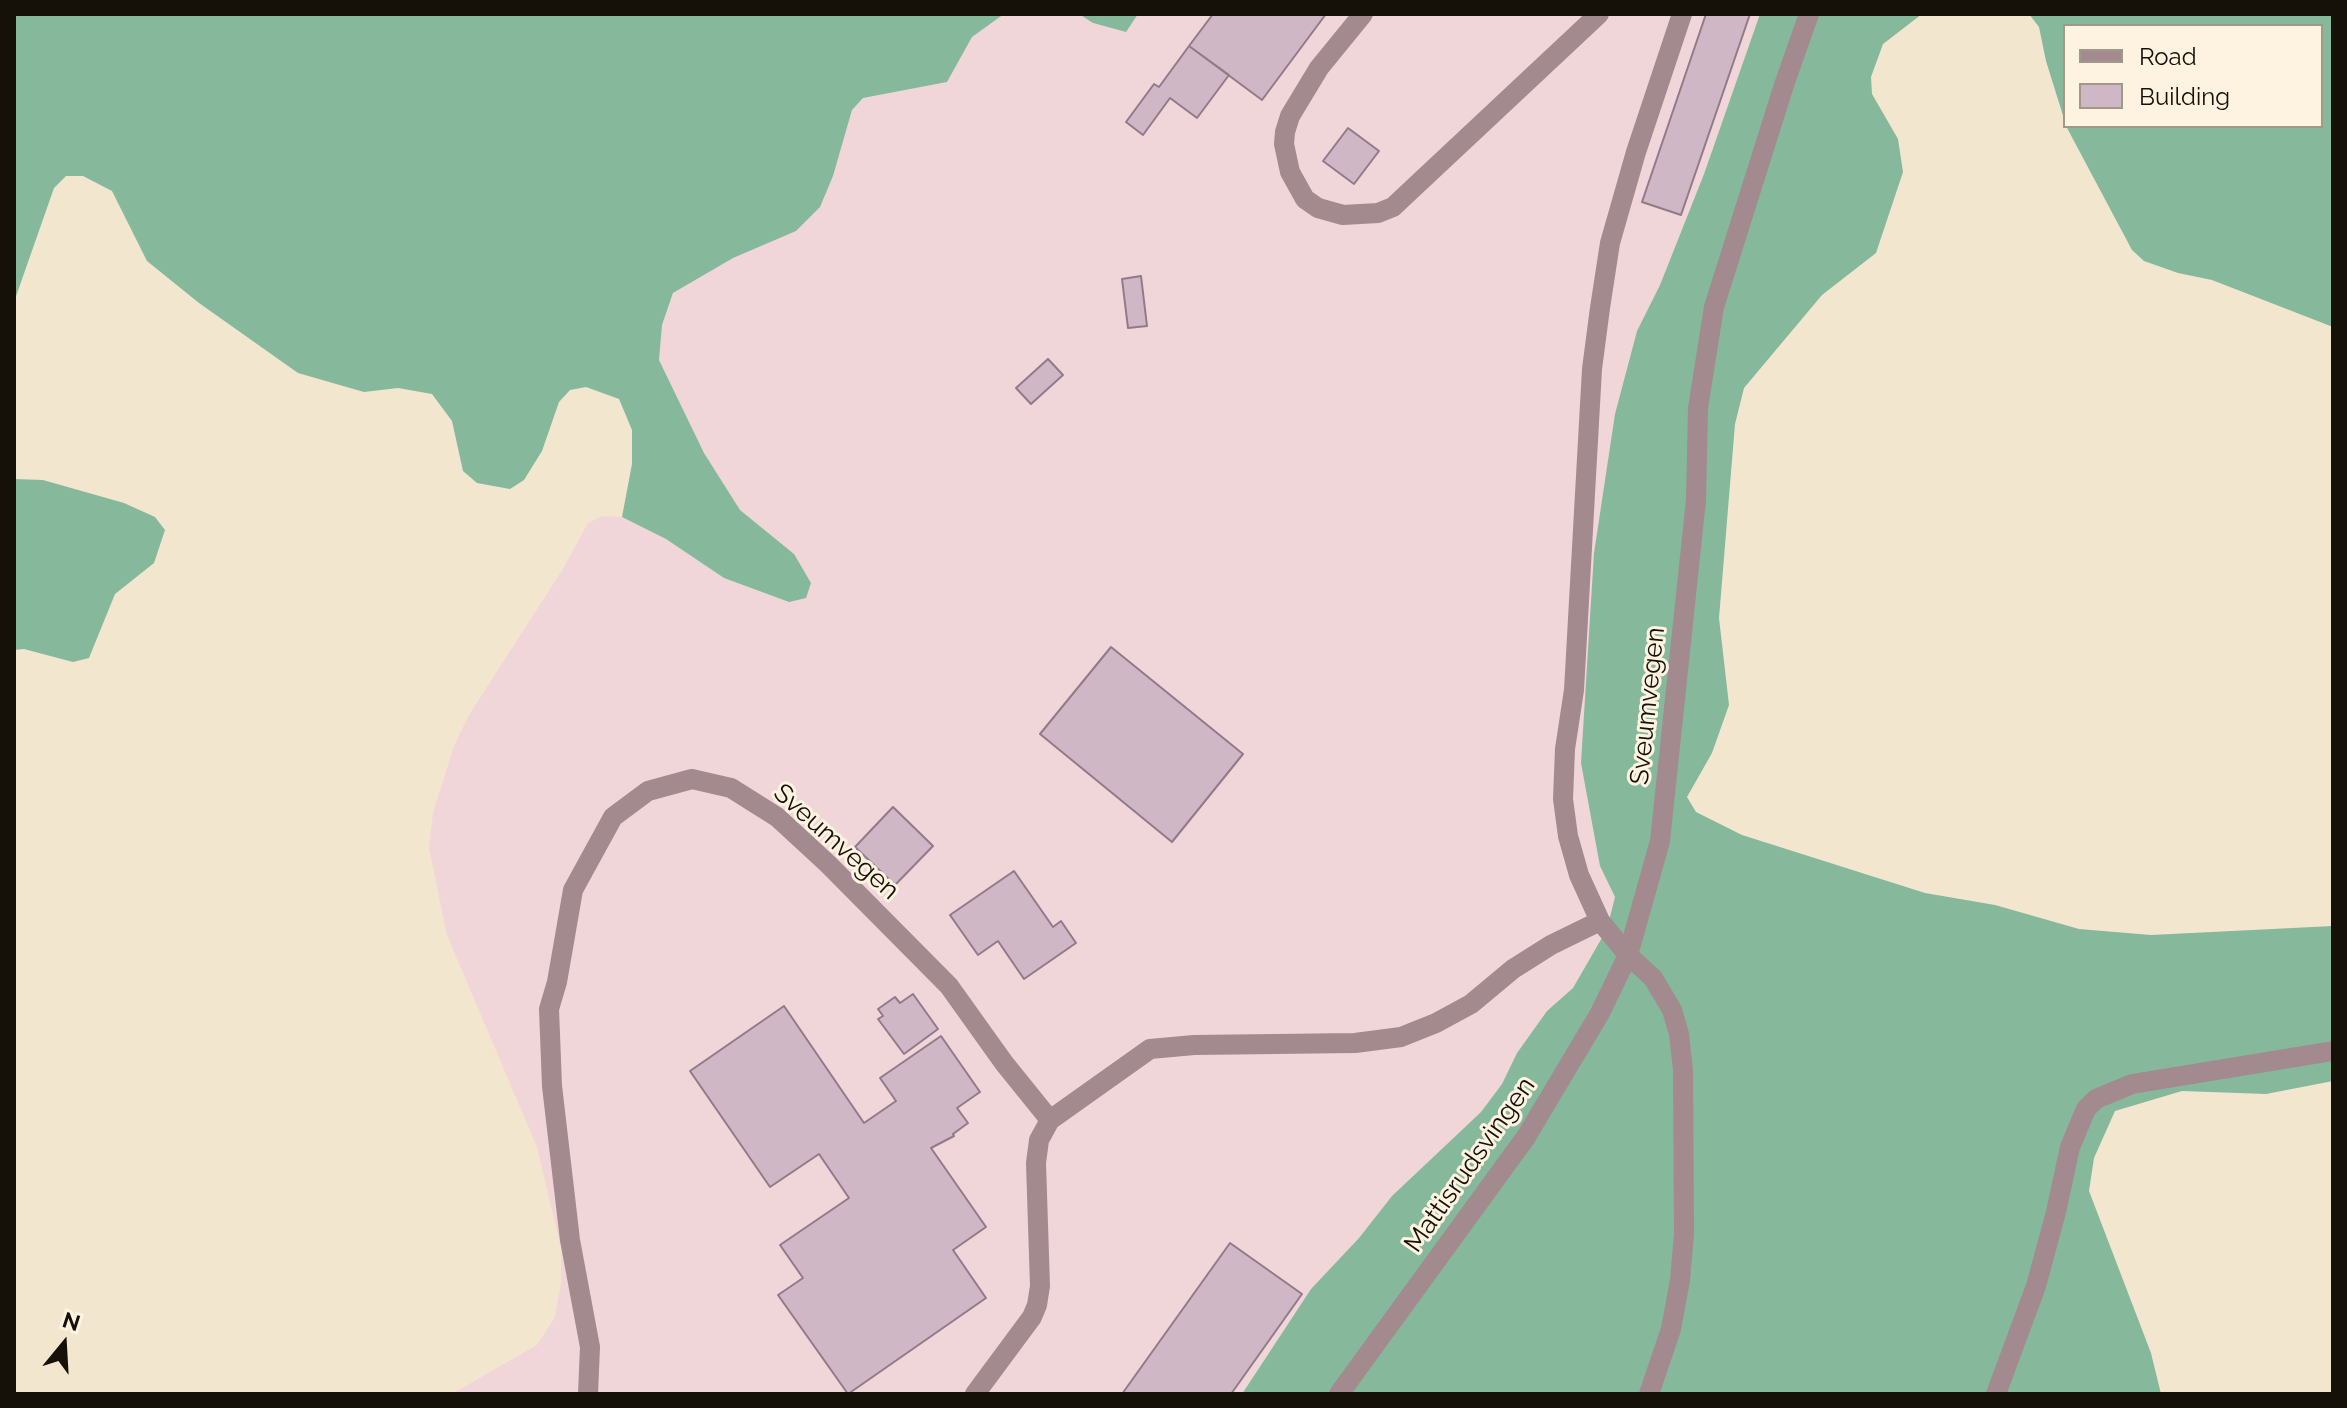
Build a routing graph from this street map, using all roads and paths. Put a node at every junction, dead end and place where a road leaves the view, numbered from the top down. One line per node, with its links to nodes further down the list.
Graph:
1 (1363, 14): 2 (street)
2 (1599, 14)
3 (1682, 14): 5 (street)
4 (1809, 14): 6 (street, Sveumvegen)
5 (1600, 921): 6 (street); 8 (street)
6 (1628, 955): 11 (street, Mattisrudsvingen); 12 (street)
7 (2333, 1051): 13 (street)
8 (1050, 1120): 9 (street, Sveumvegen); 10 (street)
9 (588, 1394)
10 (975, 1394)
11 (1339, 1394)
12 (1649, 1394)
13 (1996, 1394)

